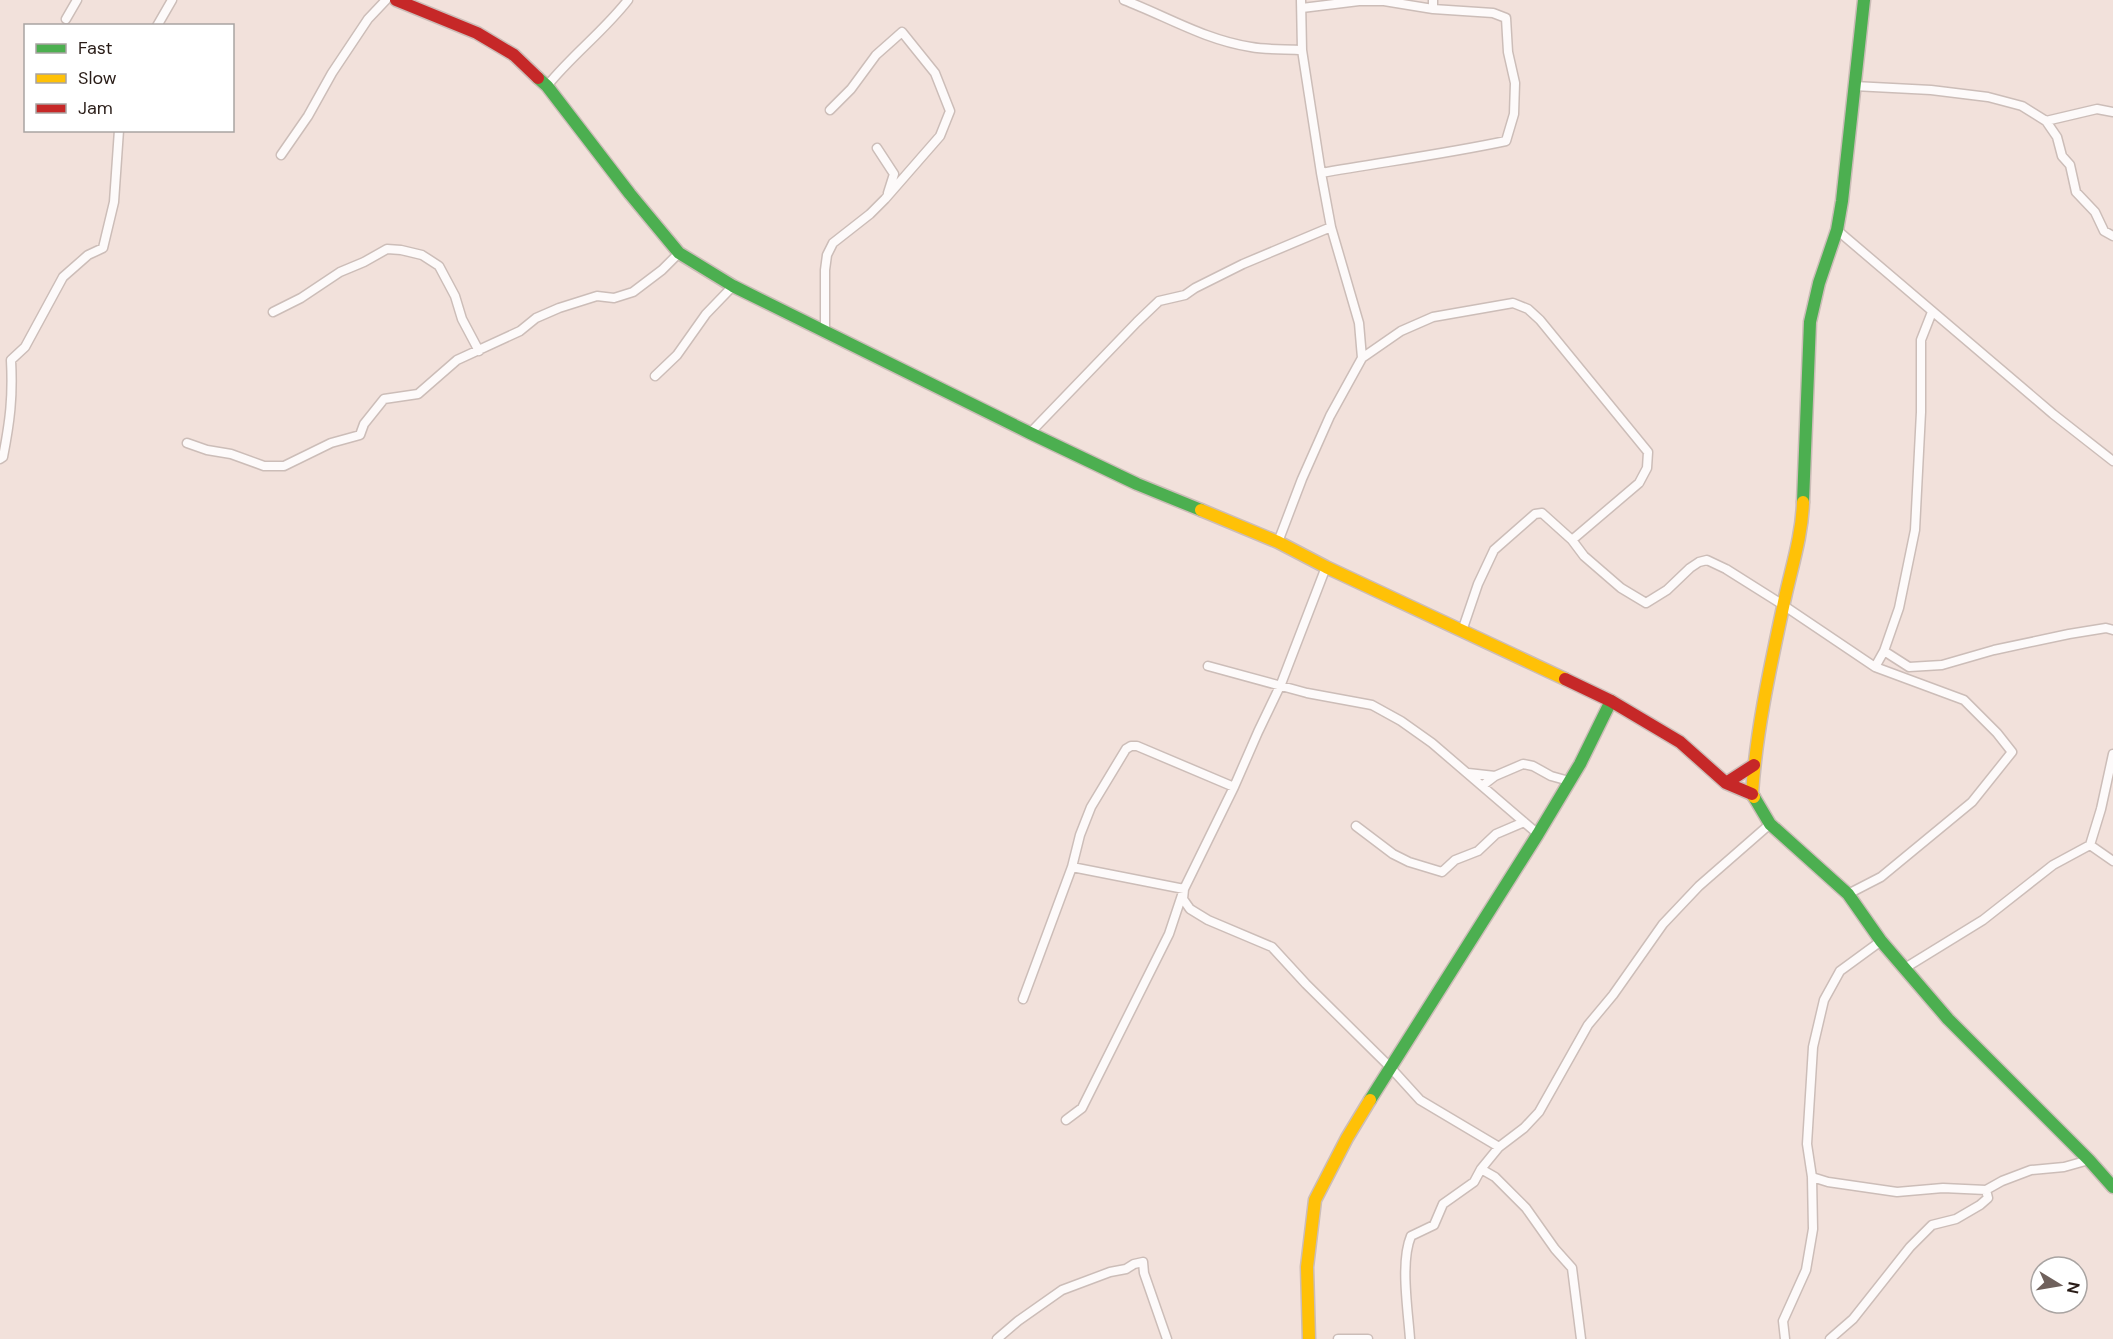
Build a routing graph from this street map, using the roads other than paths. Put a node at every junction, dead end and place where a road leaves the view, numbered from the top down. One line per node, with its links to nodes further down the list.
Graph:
1 (77, 0): 10 (street)
2 (172, 0): 11 (street)
3 (386, 0): 20 (street)
4 (396, 0): 13 (street)
5 (628, 0): 13 (street)
6 (1124, 0): 12 (street)
7 (1864, 0): 14 (street)
8 (1302, 4): 9 (street); 12 (street)
9 (1433, 5): 21 (street)
10 (66, 19)
11 (158, 24)
12 (1302, 50): 21 (street)
13 (547, 86): 26 (street)
14 (1854, 86): 17 (street); 24 (street)
15 (830, 110): 22 (street)
16 (2113, 112): 17 (street)
17 (2046, 120): 25 (street)
18 (119, 132): 36 (street)
19 (877, 148): 22 (street)
20 (281, 155)
21 (1321, 173): 23 (street)
22 (885, 199): 30 (street)
23 (1330, 227): 32 (street); 34 (street)
24 (1837, 230): 29 (street); 41 (street)
25 (2113, 236)
26 (679, 253): 27 (street); 31 (street)
27 (733, 286): 30 (street); 33 (street)
28 (273, 312): 31 (street)
29 (1932, 312): 37 (street); 44 (street)
30 (825, 332): 34 (street)
31 (479, 351): 35 (street)
32 (1362, 358): 38 (street); 39 (street)
33 (655, 376)
34 (1030, 434): 39 (street)
35 (188, 443)
36 (0, 459)
37 (2113, 461)
38 (1572, 540): 41 (street); 43 (street)
39 (1278, 542): 40 (street)
40 (1326, 567): 43 (street); 47 (street)
41 (1783, 605): 46 (street); 51 (street)
42 (2113, 630): 44 (street)
43 (1462, 631): 48 (street)
44 (1884, 651): 46 (street)
45 (1208, 666): 47 (street)
46 (1875, 667): 67 (street)
47 (1281, 684): 52 (street); 57 (street)
48 (1611, 701): 54 (street); 55 (street)
49 (2113, 754): 50 (street)
50 (2112, 764): 63 (street)
51 (1754, 765): 55 (street); 58 (street)
52 (1468, 773): 53 (street); 56 (street)
53 (1496, 776): 54 (street); 56 (street)
54 (1569, 781): 62 (street)
55 (1726, 783): 58 (street)
56 (1482, 786): 59 (street)
57 (1234, 787): 65 (street); 66 (street)
58 (1752, 794): 60 (street)
59 (1524, 822): 61 (street); 62 (street)
60 (1770, 824): 67 (street); 73 (street)
61 (1356, 826)
62 (1538, 834): 71 (street)
63 (2090, 845): 64 (street); 69 (street)
64 (2113, 861)
65 (1072, 867): 66 (street); 70 (street)
66 (1184, 889): 71 (street); 72 (street)
67 (1848, 894): 68 (street)
68 (1881, 941): 69 (street); 76 (street)
69 (1905, 968): 74 (street)
70 (1023, 999)
71 (1390, 1066): 73 (street); 81 (street)
72 (1066, 1120)
73 (1499, 1147): 75 (street)
74 (2089, 1160): 77 (street); 78 (street)
75 (1481, 1169): 84 (street); 85 (street)
76 (1812, 1178): 78 (street); 86 (street)
77 (2110, 1178)
78 (1986, 1190): 87 (street)
79 (997, 1339): 80 (street)
80 (1167, 1339)
81 (1309, 1339)
82 (1338, 1339): 83 (street)
83 (1368, 1339)
84 (1410, 1339)
85 (1581, 1339)
86 (1785, 1339)
87 (1830, 1339)

